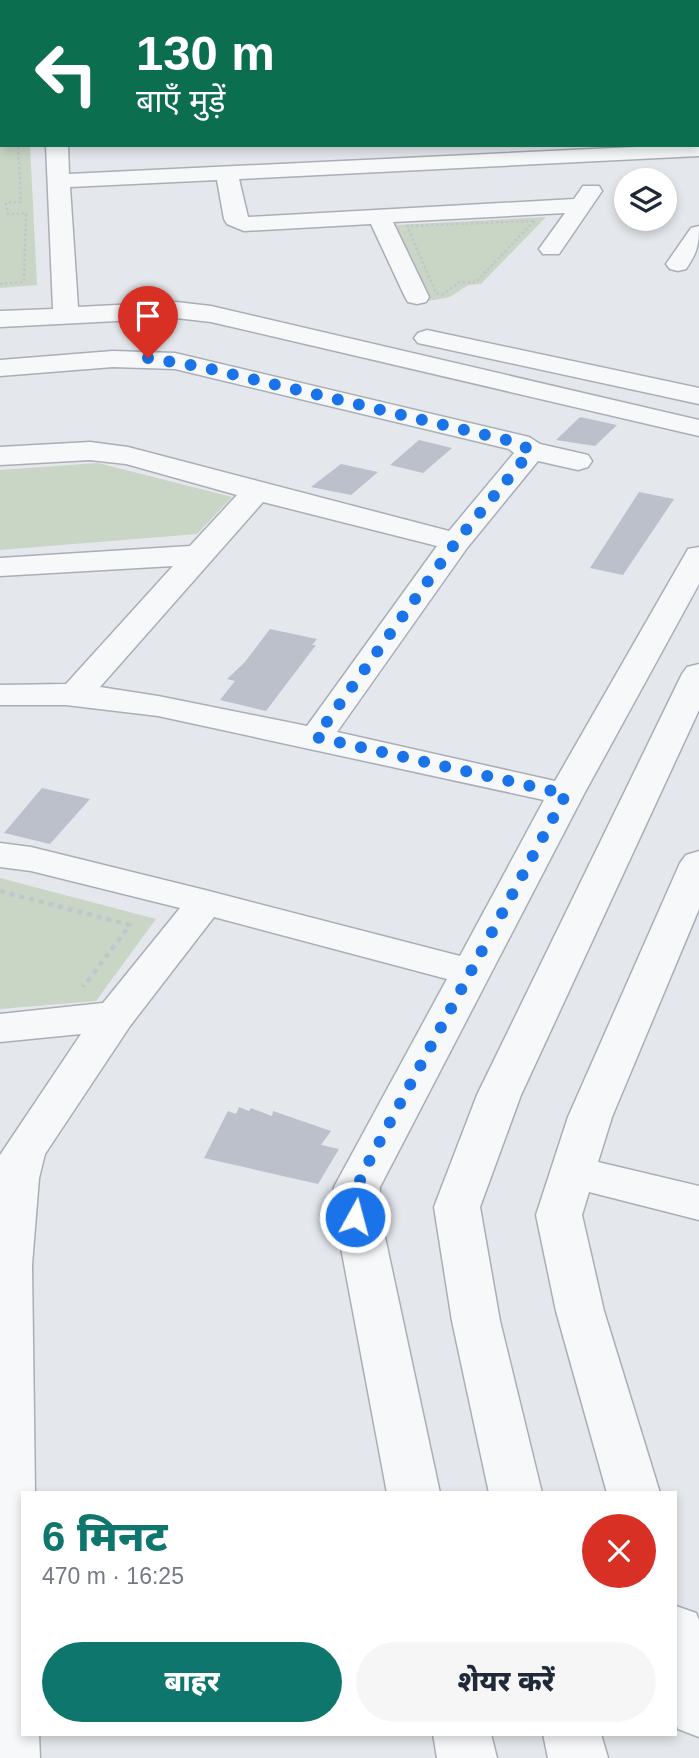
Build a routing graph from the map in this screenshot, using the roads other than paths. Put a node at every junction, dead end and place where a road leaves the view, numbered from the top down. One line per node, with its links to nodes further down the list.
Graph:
1 (57, 147): 6 (street)
2 (699, 150): 4 (street)
3 (413, 154): 4 (street); 5 (street)
4 (615, 154): 7 (street)
5 (227, 173): 6 (street); 8 (street)
6 (58, 181): 14 (street)
7 (581, 205): 8 (street); 10 (street)
8 (379, 217): 12 (street)
9 (699, 233): 11 (street)
10 (551, 249)
11 (678, 264)
12 (416, 297)
13 (0, 299): 14 (street)
14 (66, 304): 15 (street); 16 (street); 20 (street)
15 (329, 317)
16 (0, 319)
17 (397, 331): 19 (street)
18 (0, 368): 22 (street)
19 (699, 396)
20 (655, 418): 21 (street); 24 (street)
21 (699, 428)
22 (531, 451): 25 (street); 27 (street)
23 (0, 456): 26 (street)
24 (699, 457)
25 (578, 460)
26 (256, 491): 27 (street); 28 (street)
27 (456, 542): 36 (street)
28 (200, 555): 30 (street); 34 (street)
29 (699, 556): 31 (street)
30 (0, 567)
31 (650, 646): 32 (street); 37 (street)
32 (699, 660)
33 (699, 674): 48 (street)
34 (77, 693): 35 (street); 36 (street)
35 (0, 695)
36 (316, 737): 37 (street)
37 (566, 794): 41 (street)
38 (0, 855): 40 (street)
39 (699, 863): 44 (street)
40 (205, 902): 41 (street); 42 (street)
41 (471, 972): 47 (street)
42 (115, 1016): 43 (street); 46 (street)
43 (0, 1028)
44 (573, 1172): 45 (street); 49 (street)
45 (699, 1203)
46 (4, 1266): 54 (street)
47 (414, 1491)
48 (516, 1491)
49 (633, 1491)
50 (677, 1634): 51 (street)
51 (699, 1710)
52 (462, 1736): 55 (street)
53 (572, 1736): 56 (street)
54 (10, 1758)
55 (467, 1758)
56 (578, 1758)

